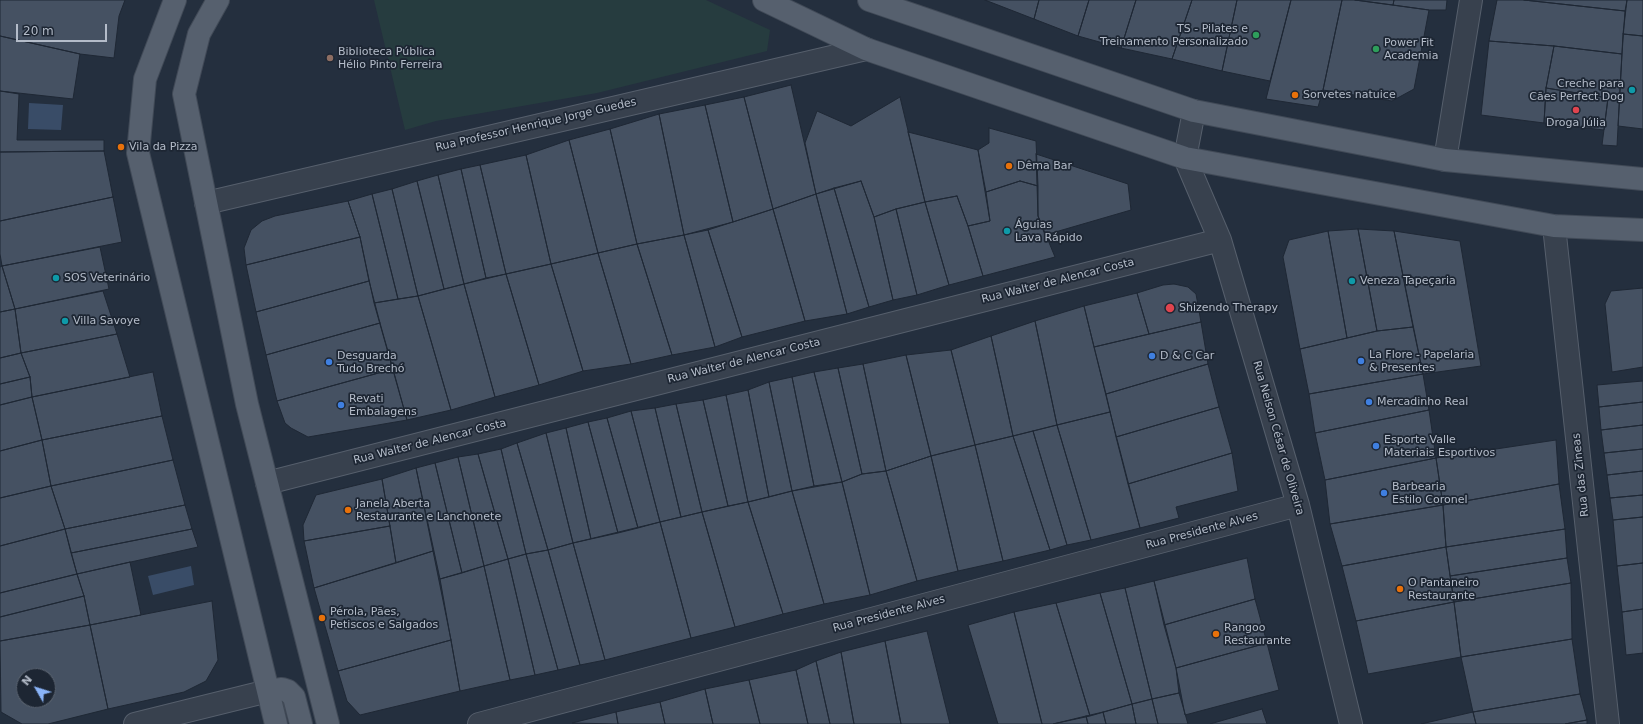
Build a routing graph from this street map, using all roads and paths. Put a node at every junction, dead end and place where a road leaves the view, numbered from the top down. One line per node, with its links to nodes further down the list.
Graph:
1 (175, 0): 17 (main road)
2 (218, 0): 11 (main road)
3 (764, 0): 6 (main road)
4 (869, 0): 7 (main road)
5 (1472, 0): 9 (street)
6 (866, 49): 8 (main road); 11 (street, Rua Professor Henrique Jorge Guedes)
7 (1194, 111): 8 (street); 9 (main road)
8 (1185, 158): 12 (main road); 14 (street, Rua Nelson César de Oliveira)
9 (1445, 160): 10 (main road)
10 (1643, 179)
11 (206, 203): 15 (main road)
12 (1554, 226): 13 (main road); 24 (street, Rua das Zineas)
13 (1643, 230)
14 (1220, 240): 15 (street, Rua Walter de Alencar Costa); 16 (street, Rua Nelson César de Oliveira)
15 (267, 483): 21 (main road)
16 (1298, 505): 22 (street, Rua Presidente Alves); 23 (street, Rua Nelson César de Oliveira)
17 (268, 691): 18 (street); 19 (main road); 20 (main road)
18 (136, 724)
19 (276, 724)
20 (301, 724)
21 (328, 724)
22 (479, 724)
23 (1351, 724)
24 (1608, 724)

